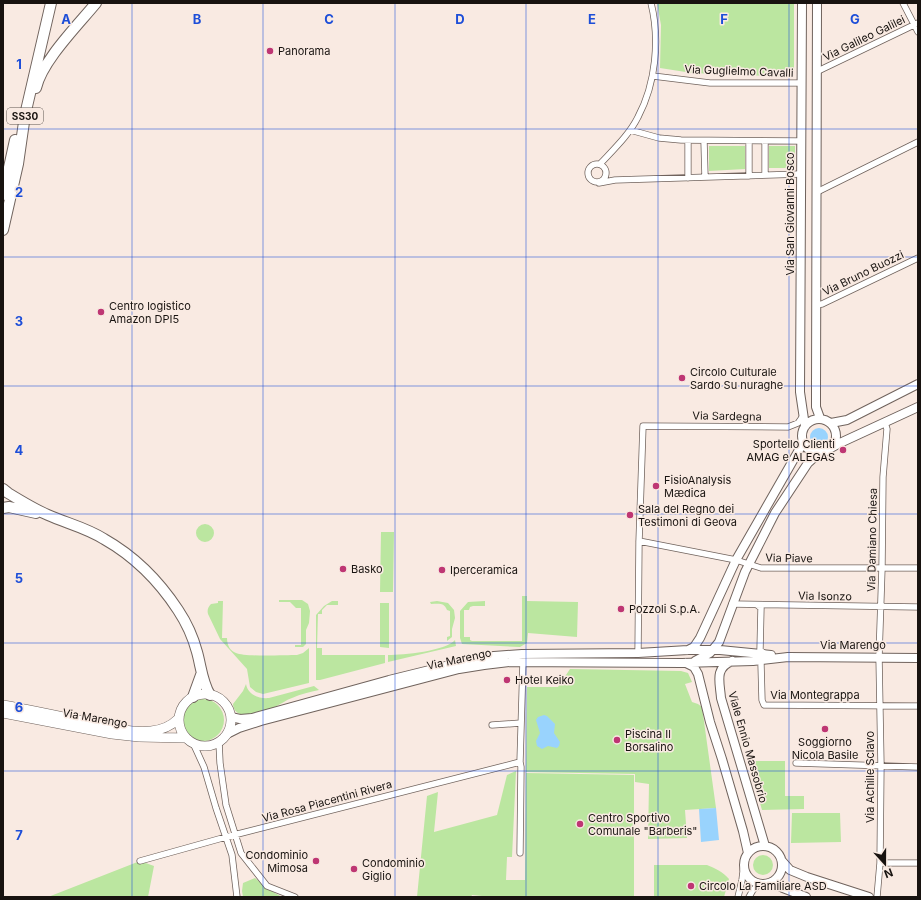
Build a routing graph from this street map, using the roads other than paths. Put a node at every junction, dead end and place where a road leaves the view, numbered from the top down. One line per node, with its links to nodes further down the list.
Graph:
1 (44, 3): 32 (highway, SS30)
2 (51, 3): 20 (highway, SS30)
3 (96, 3): 20 (highway)
4 (651, 3): 11 (street)
5 (802, 3): 12 (main road, Via San Giovanni Bosco)
6 (817, 3): 10 (main road)
7 (903, 3): 8 (street)
8 (916, 24): 9 (street); 10 (street, Via Galileo Galilei)
9 (918, 32)
10 (818, 71): 12 (main road); 30 (main road)
11 (653, 76): 12 (street, Via Guglielmo Cavalli); 13 (street)
12 (802, 79): 18 (main road, Via San Giovanni Bosco)
13 (630, 130): 14 (street); 21 (street)
14 (688, 140): 15 (street); 27 (street)
15 (704, 141): 16 (street); 26 (street)
16 (749, 141): 17 (street); 25 (street)
17 (765, 141): 18 (street); 24 (street)
18 (801, 141): 23 (main road, Via San Giovanni Bosco)
19 (918, 142): 30 (street)
20 (18, 164): 33 (highway, SS30)
21 (600, 164): 22 (street); 29 (street)
22 (606, 171): 28 (street); 29 (street)
23 (802, 174): 24 (street); 31 (main road, Via San Giovanni Bosco)
24 (765, 175): 25 (street)
25 (749, 176): 26 (street)
26 (705, 177): 27 (street)
27 (688, 178): 28 (street)
28 (621, 180): 29 (street)
29 (599, 182)
30 (817, 192): 31 (main road); 35 (main road)
31 (802, 193): 36 (main road, Via San Giovanni Bosco)
32 (3, 195)
33 (3, 230)
34 (918, 258): 35 (street, Via Bruno Buozzi)
35 (816, 305): 36 (main road); 40 (main road)
36 (801, 309): 39 (main road, Via San Giovanni Bosco)
37 (918, 384): 41 (main road)
38 (918, 407): 42 (main road)
39 (804, 413): 43 (main road, Via San Giovanni Bosco); 49 (street, Via Sardegna)
40 (820, 418): 41 (main road); 43 (main road)
41 (831, 423): 45 (main road)
42 (885, 423): 45 (main road); 52 (street, Via Damiano Chiesa)
43 (805, 426): 44 (main road, Via San Giovanni Bosco)
44 (803, 443): 45 (main road); 50 (main road, Via San Giovanni Bosco)
45 (823, 452): 51 (main road)
46 (3, 489): 48 (highway)
47 (3, 508): 48 (highway)
48 (47, 515): 72 (highway)
49 (639, 541): 50 (street, Via Piave); 62 (street)
50 (736, 560): 51 (street, Via Piave); 59 (main road, Via San Giovanni Bosco)
51 (749, 563): 52 (street, Via Piave); 54 (main road)
52 (882, 568): 53 (street, Via Piave); 56 (street, Via Damiano Chiesa)
53 (918, 568)
54 (732, 604): 55 (street, Via Isonzo); 58 (main road)
55 (757, 605): 56 (street, Via Isonzo); 63 (street)
56 (881, 607): 57 (street, Via Isonzo); 66 (street, Via Damiano Chiesa)
57 (918, 608)
58 (726, 622): 61 (main road); 64 (main road); 64 (main road)
59 (701, 637): 60 (main road, Via San Giovanni Bosco); 64 (main road)
60 (688, 650): 62 (main road); 64 (main road)
61 (735, 652): 63 (main road, Via Marengo); 64 (main road, Via Marengo)
62 (638, 653): 81 (main road)
63 (765, 654): 65 (main road, Via Marengo)
64 (708, 656): 68 (main road, Via Marengo); 71 (main road, Via Marengo); 73 (main road); 74 (main road)
65 (788, 657): 66 (main road, Via Marengo); 69 (main road, Via Marengo)
66 (879, 657): 67 (main road, Via Marengo); 78 (street, Via Achille Sclavo)
67 (918, 658)
68 (734, 661): 69 (main road, Via Marengo); 73 (main road)
69 (753, 661): 78 (street, Via Montegrappa)
70 (523, 662): 71 (main road, Via Marengo); 83 (street); 85 (main road, Via Marengo)
71 (682, 663): 74 (main road)
72 (201, 674): 75 (highway); 76 (highway)
73 (720, 677): 95 (main road, Viale Ennio Massobrio)
74 (699, 679): 97 (main road)
75 (210, 695): 76 (main road); 81 (main road)
76 (193, 697): 82 (main road)
77 (3, 705): 82 (main road, Via Marengo)
78 (879, 705): 79 (street, Via Montegrappa); 91 (street, Via Achille Sclavo)
79 (918, 706)
80 (3, 713): 86 (main road, Via Marengo)
81 (231, 717): 85 (main road)
82 (178, 719): 86 (main road)
83 (521, 723): 84 (street); 89 (street)
84 (492, 725)
85 (227, 734): 87 (main road)
86 (185, 738): 88 (main road)
87 (219, 742): 88 (main road); 93 (street)
88 (194, 745): 94 (street)
89 (520, 762): 93 (street, Via Rosa Piacentini Rivera); 96 (street)
90 (796, 763): 91 (street)
91 (881, 765): 92 (street); 101 (street, Via Achille Sclavo)
92 (918, 766)
93 (235, 835): 94 (street, Via Rosa Piacentini Rivera); 106 (street)
94 (226, 837): 98 (street, Via Rosa Piacentini Rivera); 105 (street)
95 (766, 846): 97 (main road); 99 (main road)
96 (520, 852)
97 (748, 853): 100 (main road)
98 (140, 861)
99 (782, 861): 103 (main road); 110 (main road)
100 (744, 863): 104 (main road); 107 (street)
101 (880, 863): 102 (street); 111 (street, Via Achille Sclavo)
102 (918, 863)
103 (772, 882): 104 (main road); 109 (main road)
104 (759, 884): 108 (street)
105 (237, 897)
106 (295, 897)
107 (738, 897)
108 (749, 897)
109 (806, 897)
110 (869, 897)
111 (877, 897)

